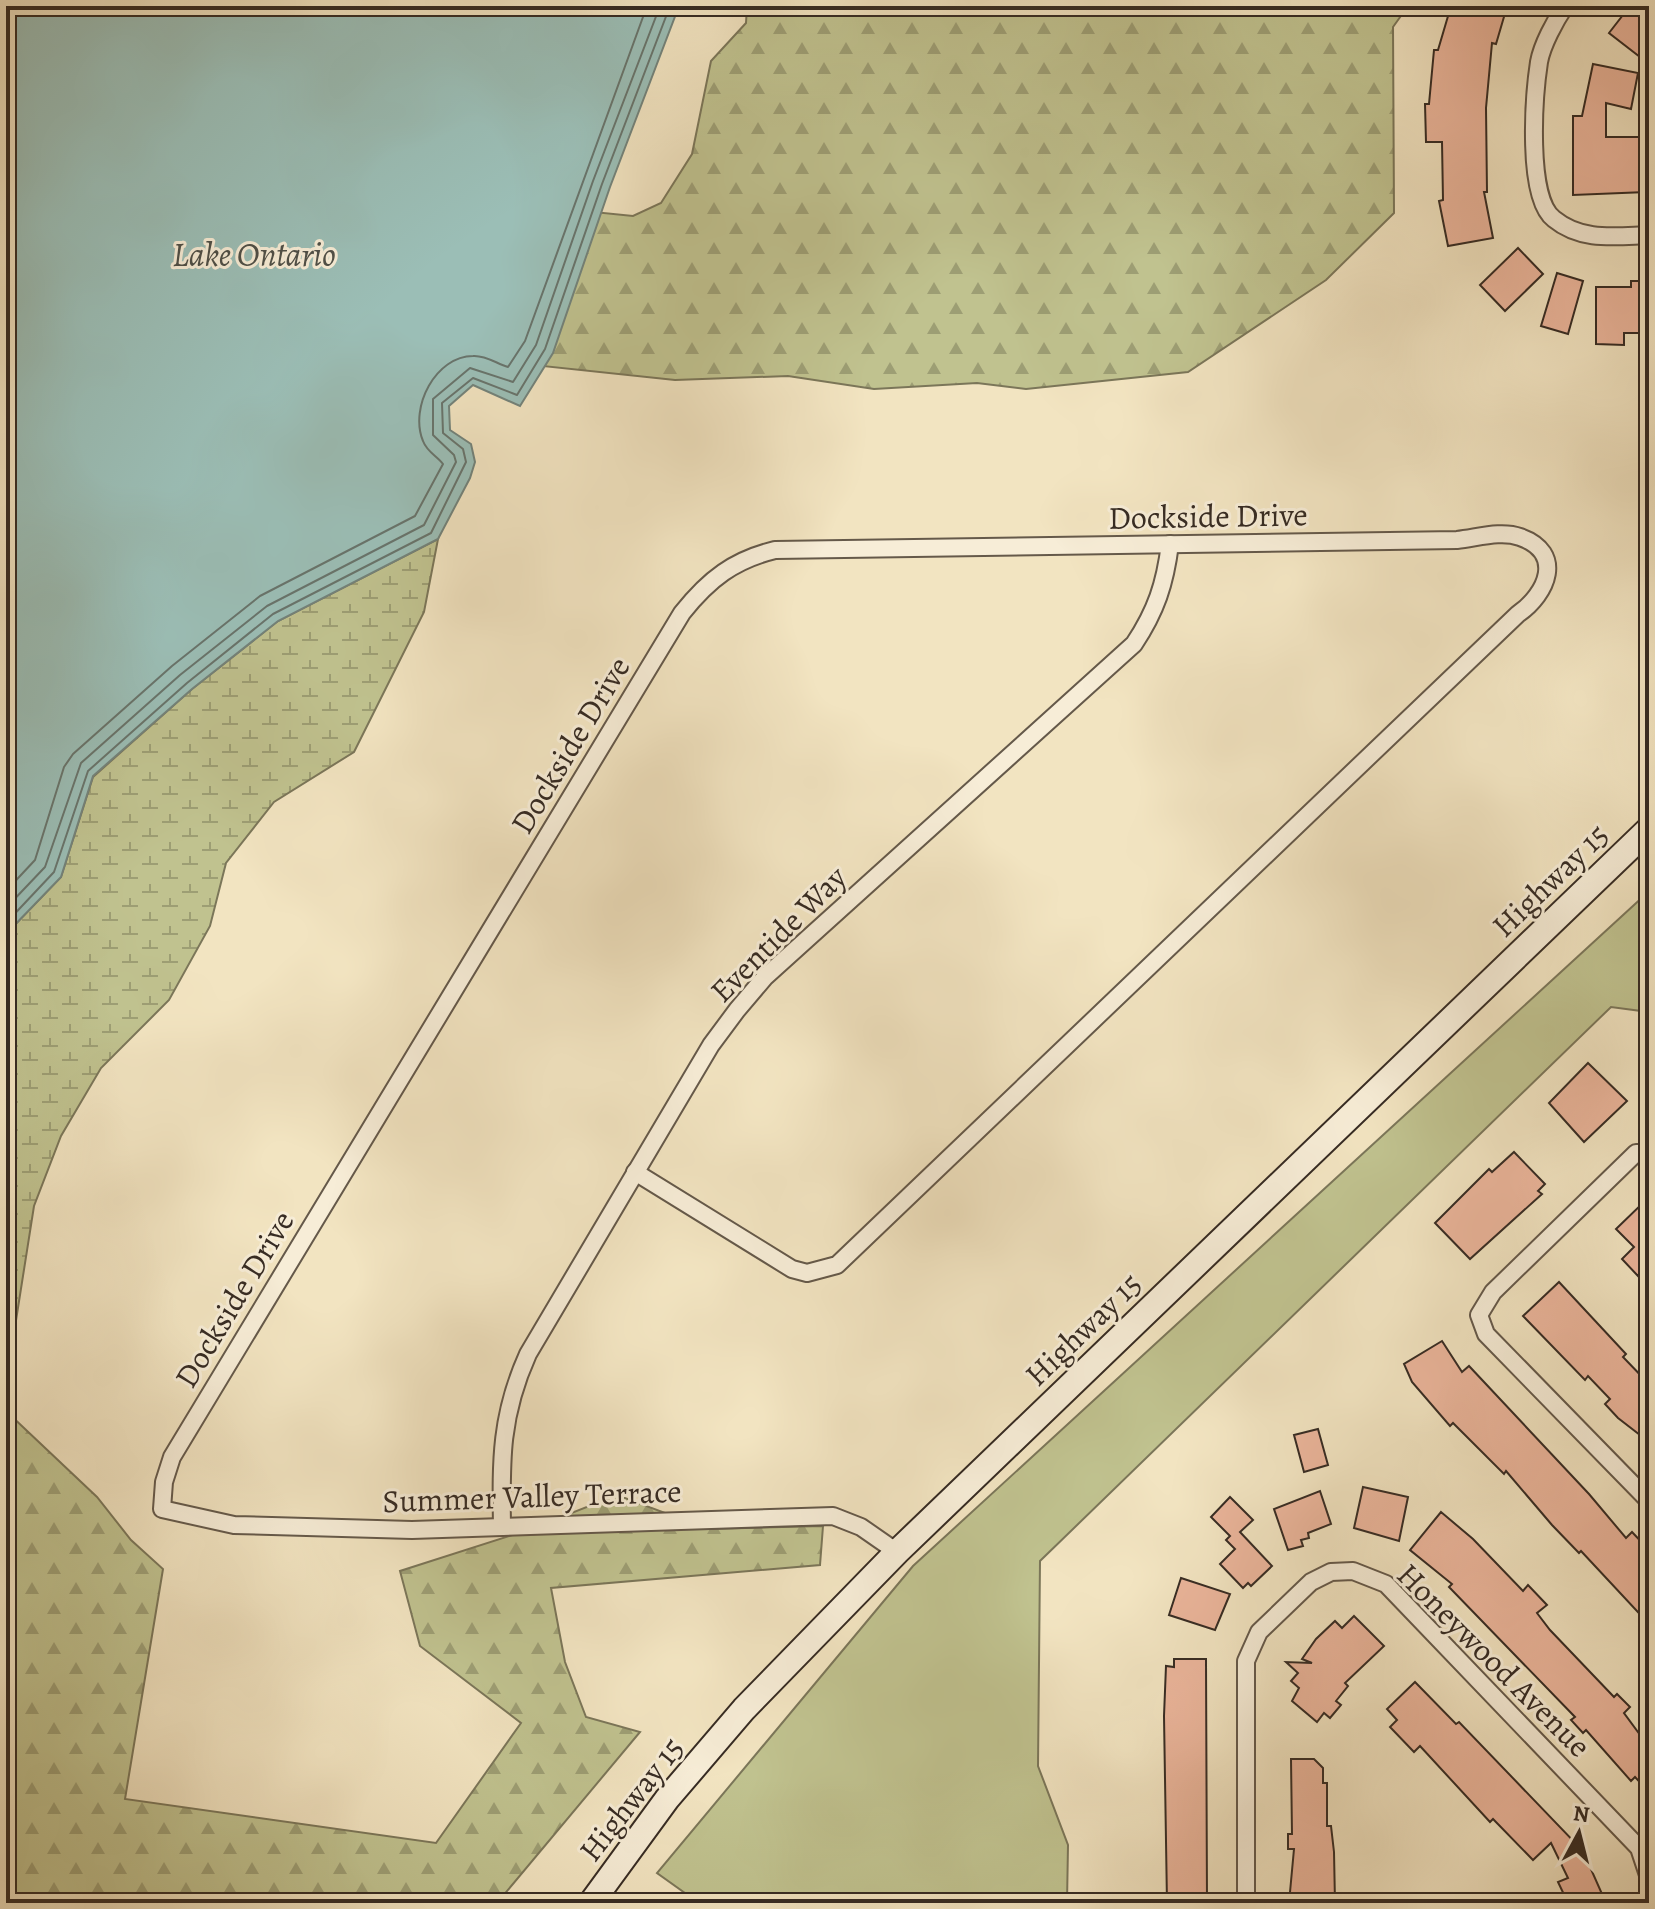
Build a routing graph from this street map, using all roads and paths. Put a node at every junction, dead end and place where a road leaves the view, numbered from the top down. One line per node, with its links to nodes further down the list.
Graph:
1 (1565, 6): 2 (street)
2 (1649, 235)
3 (1170, 544): 6 (street, Eventide Way); 6 (street, Dockside Drive); 8 (street, Dockside Drive)
4 (1649, 829): 10 (main road, Highway 15)
5 (1649, 1153): 7 (street)
6 (635, 1172): 9 (street, Eventide Way)
7 (1649, 1501)
8 (162, 1509): 9 (street, Summer Valley Terrace)
9 (502, 1527): 10 (street, Summer Valley Terrace)
10 (897, 1552): 12 (main road, Highway 15)
11 (1649, 1878): 13 (street, Honeywood Avenue)
12 (591, 1903)
13 (1246, 1903)

